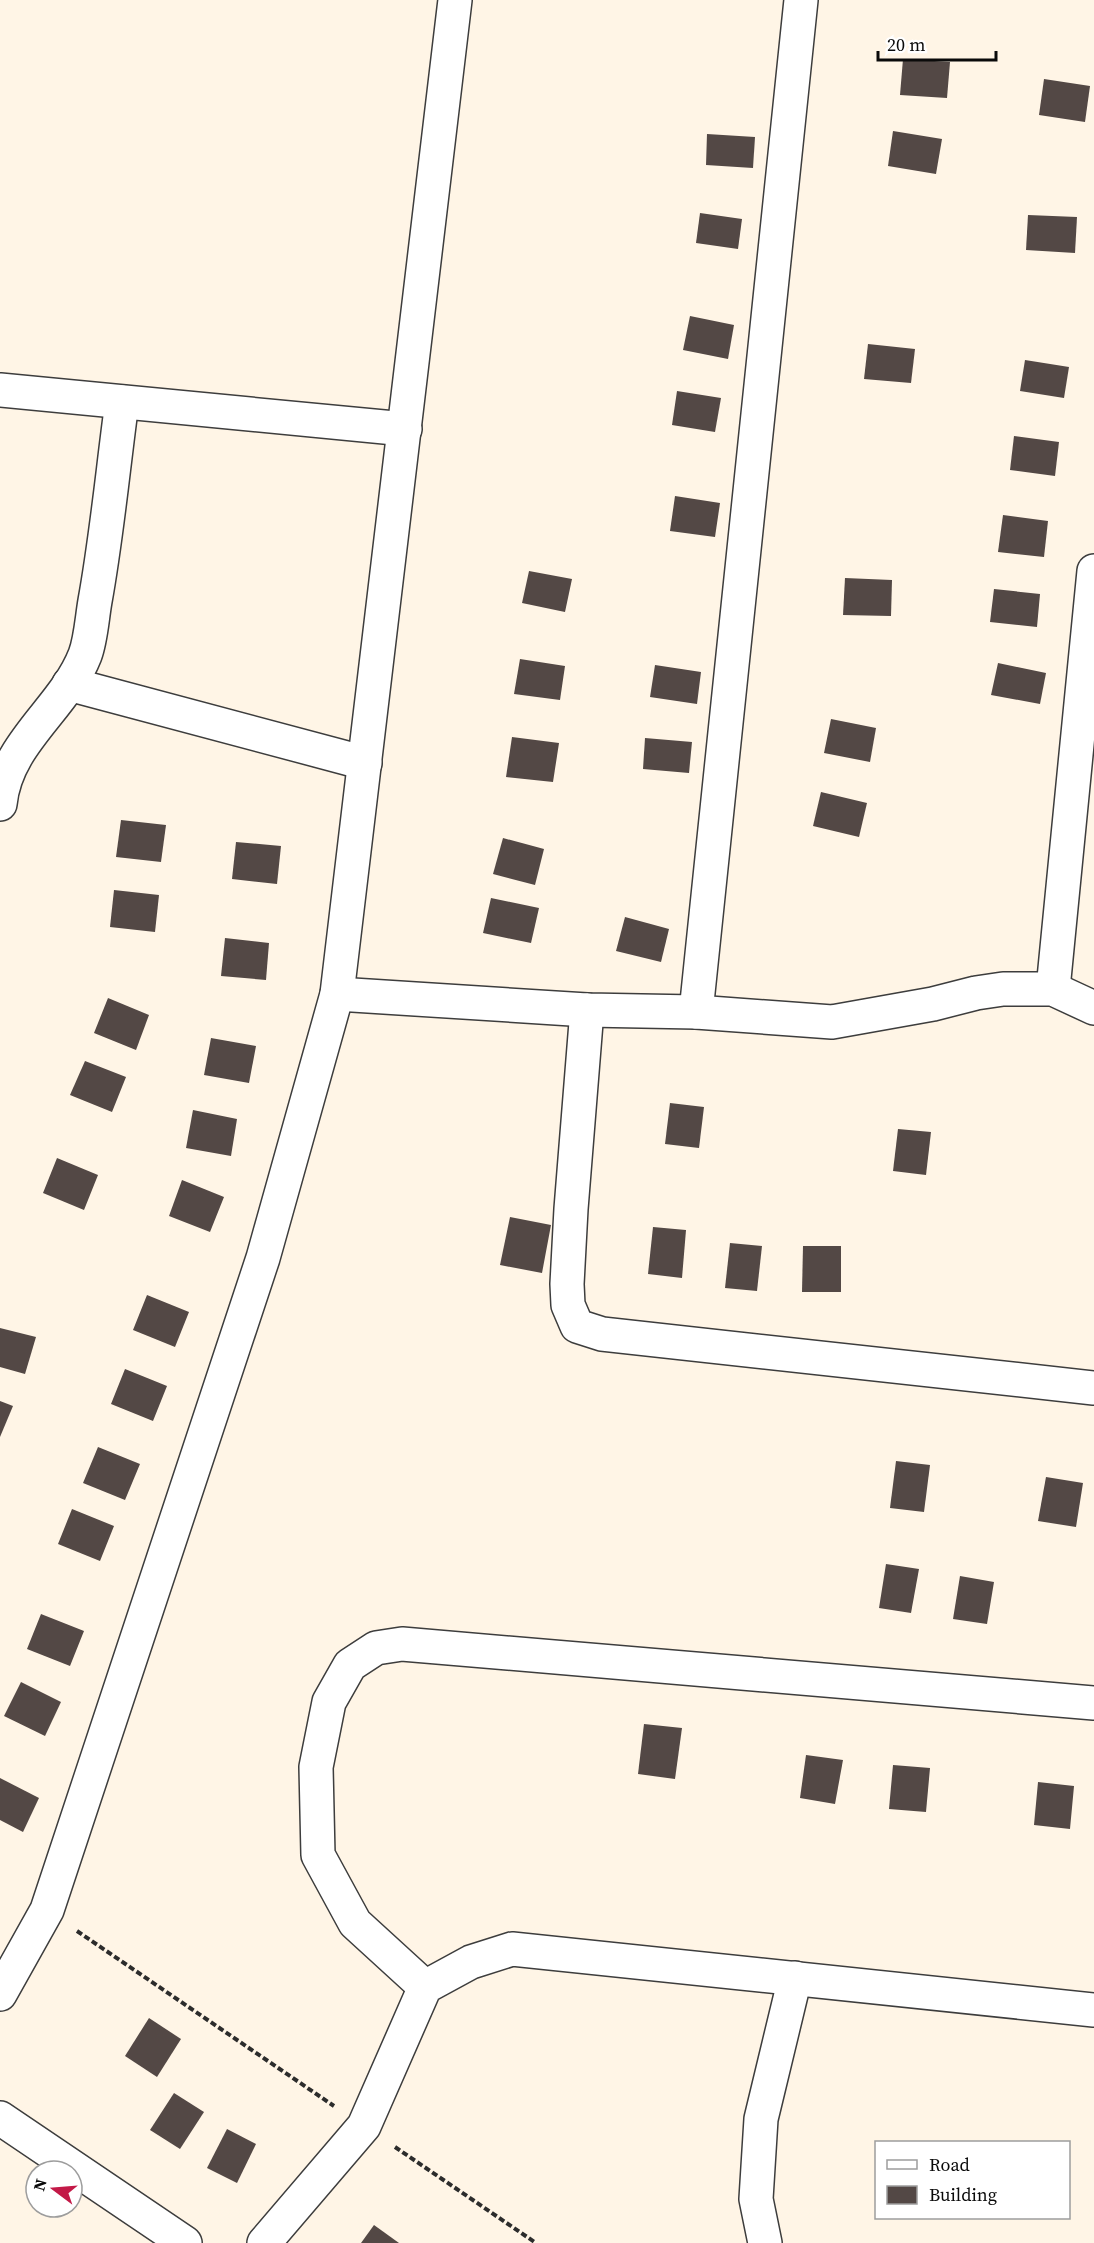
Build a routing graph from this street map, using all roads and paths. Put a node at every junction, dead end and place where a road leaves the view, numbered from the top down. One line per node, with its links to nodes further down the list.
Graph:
1 (455, 0): 5 (street)
2 (801, 0): 14 (street)
3 (0, 390): 4 (street)
4 (122, 402): 5 (street); 7 (street)
5 (405, 429): 8 (street)
6 (1094, 571): 10 (street)
7 (69, 684): 8 (street); 9 (street)
8 (365, 763): 11 (street)
9 (0, 795)
10 (1053, 989): 12 (street); 14 (street)
11 (337, 994): 13 (street); 17 (street)
12 (1094, 1008)
13 (587, 1010): 14 (street); 15 (street)
14 (696, 1012)
15 (1094, 1389)
16 (1094, 1703): 19 (street)
17 (46, 1910): 20 (street); 23 (path)
18 (795, 1978): 19 (street); 21 (street); 27 (street)
19 (425, 1987): 23 (street)
20 (0, 1994)
21 (1094, 2010)
22 (0, 2118): 24 (street)
23 (364, 2126): 25 (street); 26 (path)
24 (185, 2243)
25 (264, 2243)
26 (536, 2243)
27 (765, 2243)

